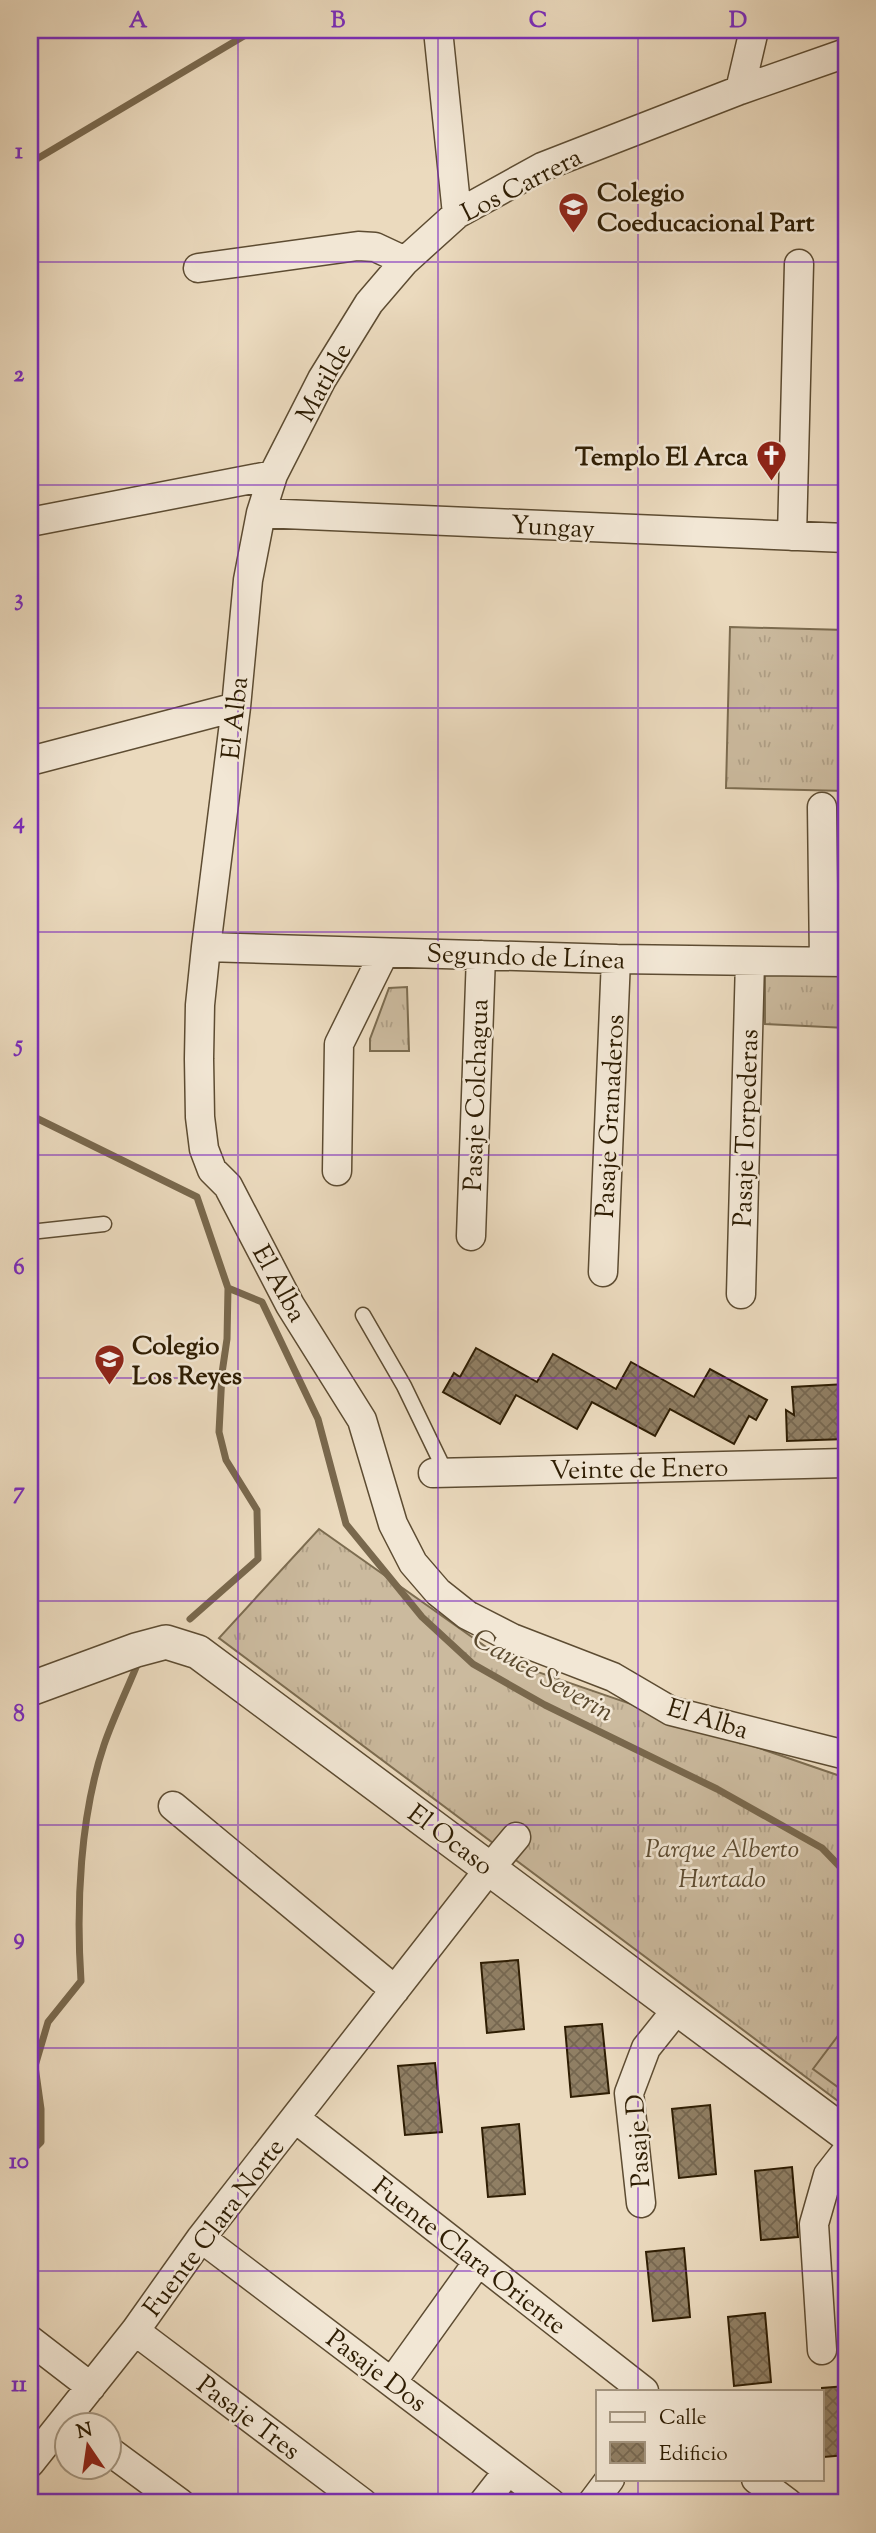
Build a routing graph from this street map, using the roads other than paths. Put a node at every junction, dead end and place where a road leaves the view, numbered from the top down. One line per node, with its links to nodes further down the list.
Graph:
1 (438, 30): 5 (street)
2 (754, 30): 4 (street)
3 (846, 52): 4 (street, Los Carrera)
4 (740, 90): 5 (street, Los Carrera)
5 (457, 214): 6 (street, Los Carrera)
6 (405, 261): 8 (street); 9 (street, Matilde)
7 (799, 264): 12 (street)
8 (198, 268)
9 (273, 474): 10 (street, Matilde); 11 (street)
10 (261, 513): 12 (street, Yungay); 14 (street, El Alba)
11 (30, 522)
12 (792, 536): 13 (street, Yungay)
13 (846, 538)
14 (236, 707): 15 (street); 17 (street, El Alba)
15 (30, 761)
16 (822, 807): 22 (street)
17 (206, 947): 18 (street, Segundo de Línea); 33 (street, El Alba)
18 (384, 953): 19 (street, Segundo de Línea); 23 (street)
19 (481, 955): 20 (street, Segundo de Línea); 26 (street, Pasaje Colchagua)
20 (616, 959): 21 (street, Segundo de Línea); 27 (street, Pasaje Granaderos)
21 (750, 961): 22 (street, Segundo de Línea); 28 (street, Pasaje Torpederas)
22 (835, 962)
23 (337, 1171)
24 (104, 1224): 25 (lane)
25 (30, 1232)
26 (471, 1236)
27 (603, 1272)
28 (741, 1294)
29 (363, 1315): 31 (lane)
30 (846, 1463): 31 (street, Veinte de Enero)
31 (439, 1473)
32 (30, 1689): 36 (street, El Ocaso)
33 (846, 1755)
34 (173, 1806): 37 (street)
35 (516, 1837): 36 (street, Fuente Clara Norte)
36 (490, 1868): 37 (street, Fuente Clara Norte); 38 (street, El Ocaso)
37 (395, 1990): 39 (street, Fuente Clara Norte)
38 (678, 2008): 40 (street, El Ocaso); 42 (street, Pasaje D)
39 (296, 2119): 43 (street, Fuente Clara Norte); 44 (street, Fuente Clara Oriente)
40 (846, 2133)
41 (846, 2151): 47 (street)
42 (641, 2203)
43 (201, 2238): 45 (street, Fuente Clara Norte); 48 (street, Pasaje Dos)
44 (478, 2262): 48 (street); 50 (street, Fuente Clara Oriente)
45 (135, 2331): 49 (street, Fuente Clara Norte); 59 (street, Pasaje Tres)
46 (30, 2340): 49 (street)
47 (821, 2350)
48 (392, 2382): 55 (street, Pasaje Dos)
49 (90, 2388): 51 (street, Fuente Clara Norte)
50 (643, 2390)
51 (77, 2410)
52 (52, 2440): 54 (street, Fuente Clara Norte)
53 (122, 2460): 58 (street)
54 (30, 2463)
55 (508, 2471): 60 (street); 61 (street, Pasaje Dos)
56 (609, 2480): 62 (street)
57 (758, 2480): 63 (street)
58 (180, 2503)
59 (363, 2503)
60 (483, 2503)
61 (551, 2503)
62 (592, 2503)
63 (788, 2503)

